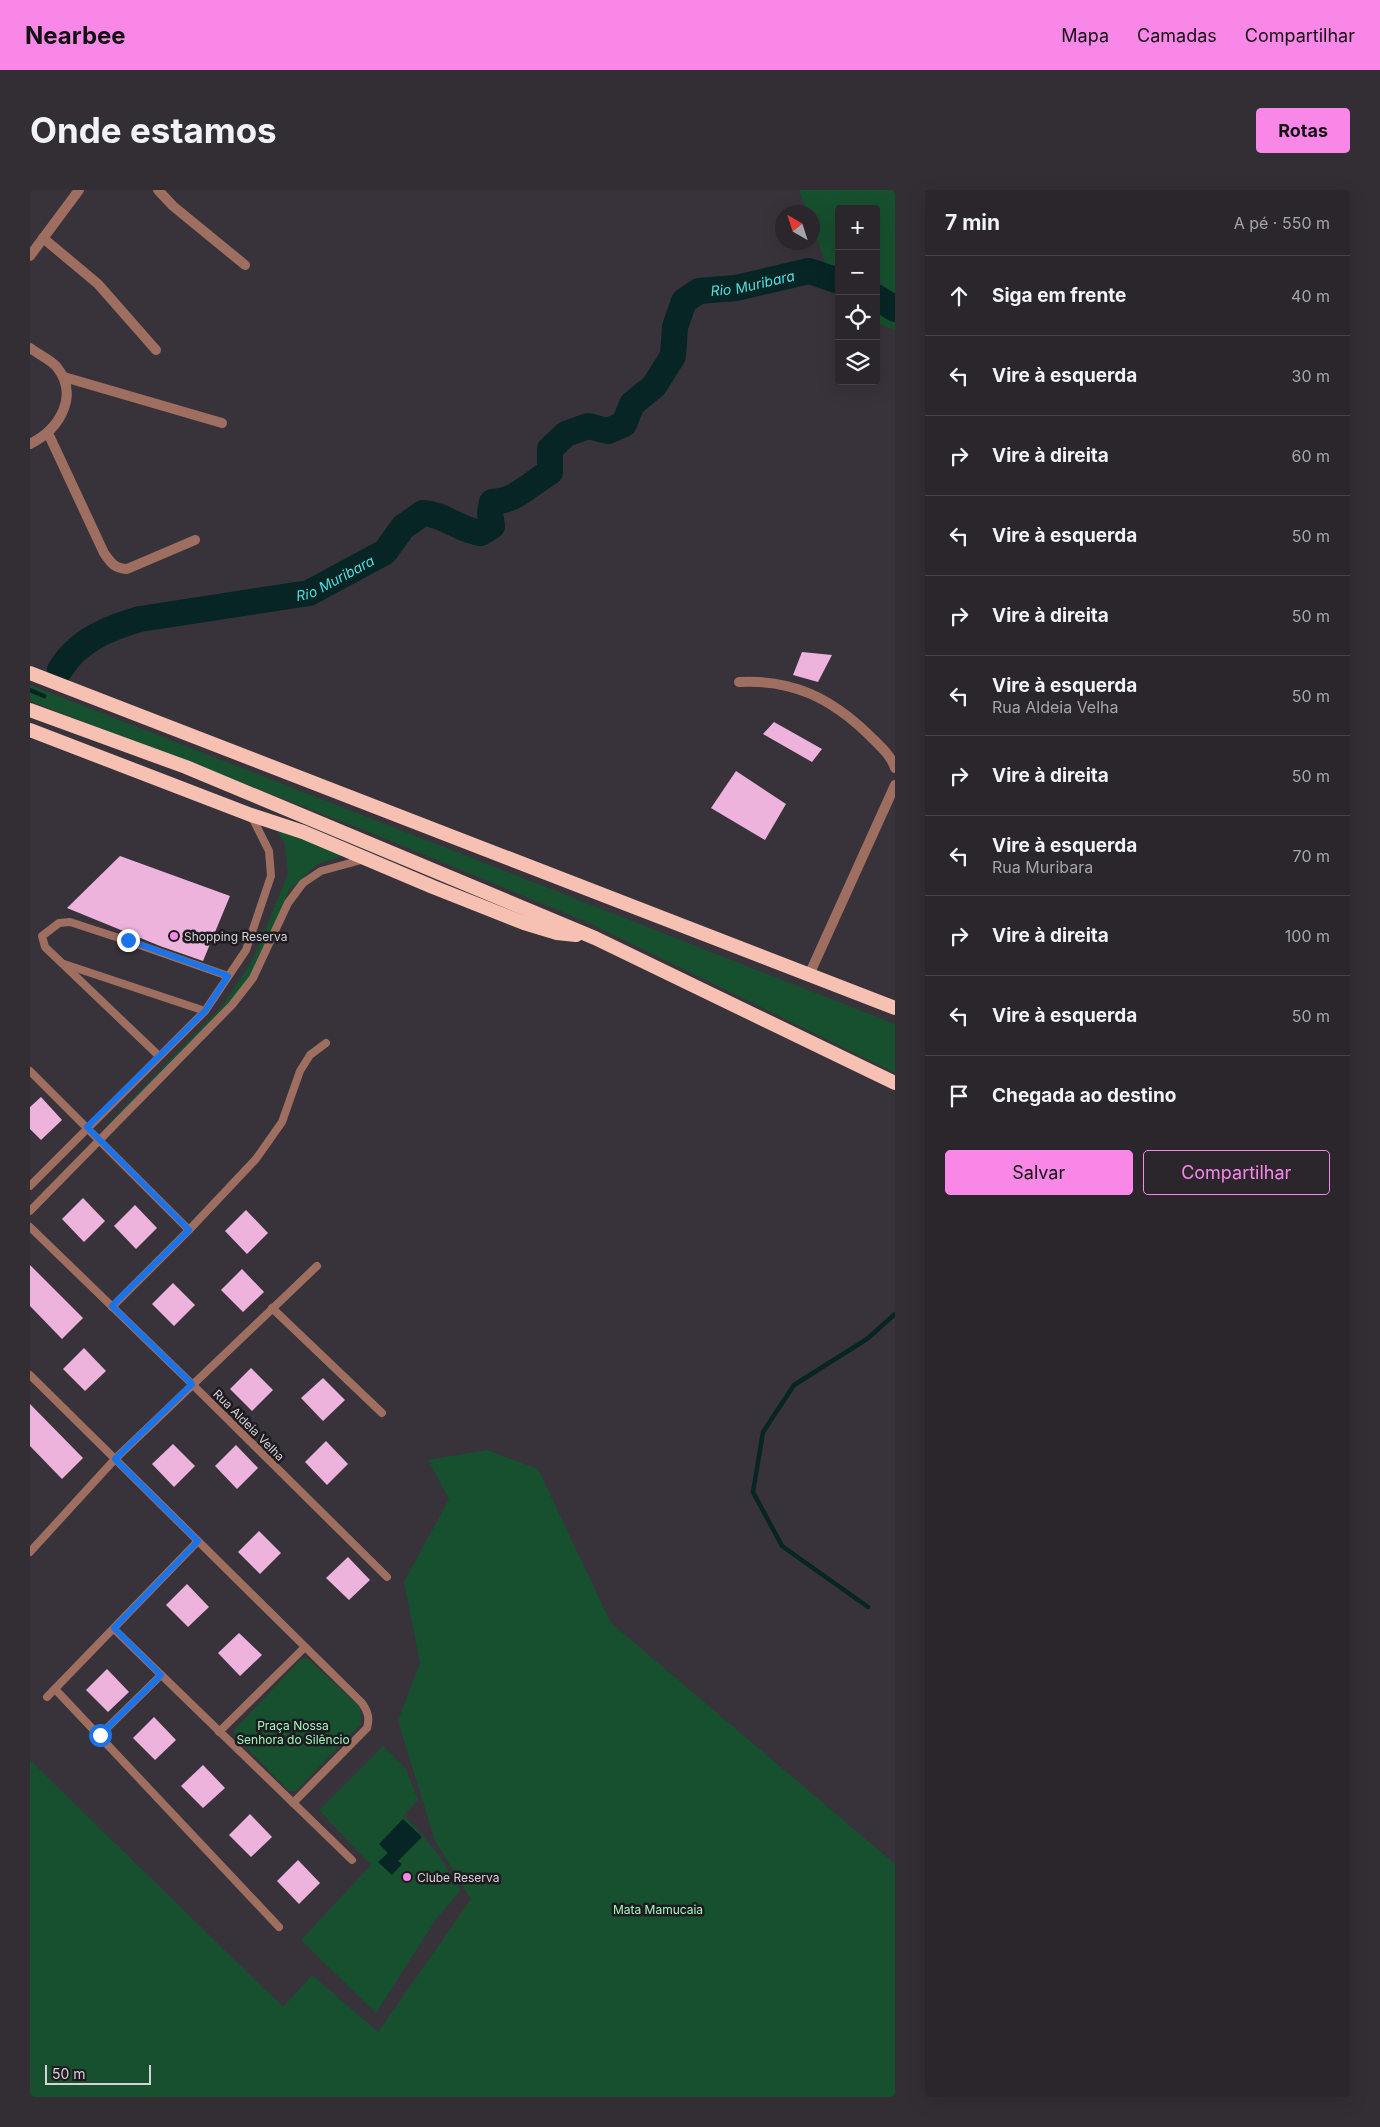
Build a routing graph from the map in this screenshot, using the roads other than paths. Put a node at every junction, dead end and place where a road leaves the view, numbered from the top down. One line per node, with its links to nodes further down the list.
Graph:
1 (79, 190): 3 (street)
2 (158, 190): 5 (street)
3 (43, 238): 4 (street); 7 (street)
4 (30, 256)
5 (244, 265)
6 (30, 348): 8 (street)
7 (156, 350)
8 (64, 377): 9 (street); 10 (street)
9 (222, 423)
10 (48, 433): 11 (street); 12 (street)
11 (30, 444)
12 (195, 540)
13 (30, 673): 23 (highway)
14 (739, 682): 17 (street)
15 (30, 710): 21 (highway)
16 (30, 730): 19 (highway)
17 (895, 768)
18 (895, 785): 23 (street)
19 (251, 815): 20 (highway); 24 (lane)
20 (366, 859): 21 (highway); 29 (lane)
21 (594, 938): 32 (highway)
22 (62, 963): 24 (lane); 26 (lane); 30 (lane)
23 (809, 975): 25 (highway)
24 (228, 976): 26 (lane)
25 (895, 1008)
26 (205, 1011): 27 (lane)
27 (175, 1040): 29 (lane); 30 (lane)
28 (326, 1043): 38 (lane)
29 (189, 1051): 34 (lane)
30 (158, 1056): 33 (lane)
31 (30, 1071): 33 (lane)
32 (895, 1083)
33 (87, 1127): 34 (lane); 35 (lane)
34 (99, 1140): 36 (lane); 38 (lane)
35 (30, 1186)
36 (30, 1211)
37 (30, 1227): 40 (lane, Rua Aldeia Velha)
38 (189, 1230): 40 (lane)
39 (317, 1266): 41 (lane)
40 (112, 1306): 43 (lane, Rua Aldeia Velha)
41 (272, 1308): 43 (lane); 44 (lane)
42 (30, 1375): 45 (lane)
43 (192, 1384): 45 (lane); 48 (lane, Rua Aldeia Velha)
44 (382, 1413)
45 (115, 1459): 46 (lane); 47 (lane)
46 (198, 1541): 49 (lane); 50 (lane)
47 (31, 1550)
48 (387, 1577)
49 (114, 1628): 51 (lane); 52 (lane)
50 (305, 1647): 54 (lane); 56 (lane)
51 (161, 1675): 54 (lane); 55 (lane)
52 (56, 1689): 53 (lane); 55 (lane)
53 (47, 1697)
54 (219, 1732): 56 (lane)
55 (100, 1735): 58 (lane)
56 (293, 1803): 57 (lane)
57 (352, 1860)
58 (279, 1927)

